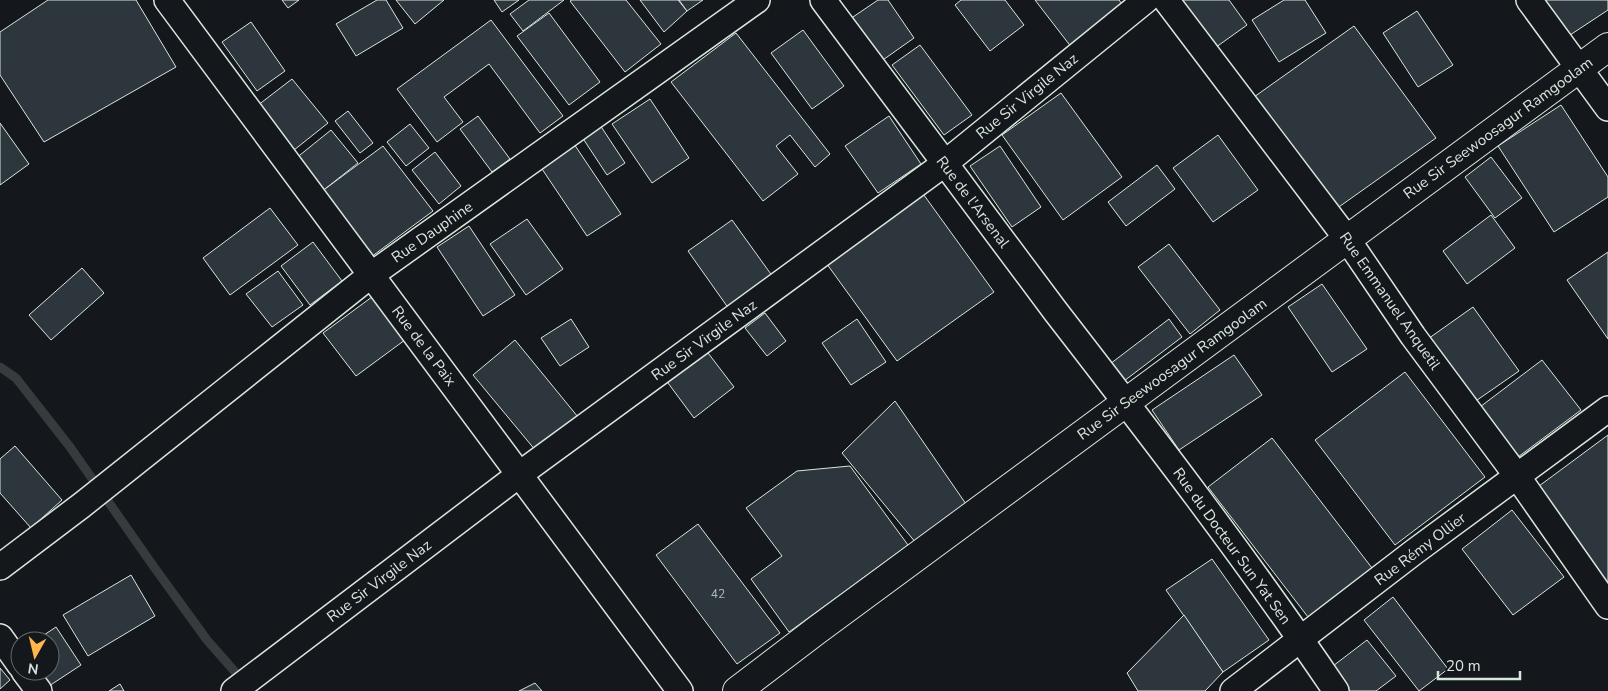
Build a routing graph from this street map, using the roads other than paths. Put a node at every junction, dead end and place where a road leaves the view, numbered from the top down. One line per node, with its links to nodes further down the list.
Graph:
1 (167, 0): 12 (street, Rue de la Paix)
2 (757, 0): 12 (street, Rue Dauphine)
3 (823, 0): 10 (street, Rue de l'Arsenal)
4 (1146, 0): 10 (street, Rue Sir Virgile Naz)
5 (1166, 0): 11 (street, Rue Emmanuel Anquetil)
6 (1529, 0): 8 (street)
7 (1608, 47): 8 (main road, Rue Sir Seewoosagur Ramgoolam)
8 (1578, 69): 9 (street); 11 (main road, Rue Sir Seewoosagur Ramgoolam)
9 (1608, 108)
10 (944, 164): 13 (street, Rue de l'Arsenal); 15 (street, Rue Sir Virgile Naz)
11 (1347, 239): 13 (main road, Rue Sir Seewoosagur Ramgoolam); 16 (street, Rue Emmanuel Anquetil)
12 (371, 275): 15 (street, Rue de la Paix); 17 (street, Rue Dauphine)
13 (1126, 403): 20 (street, Rue du Docteur Sun Yat Sen); 24 (main road, Rue Sir Seewoosagur Ramgoolam)
14 (1608, 409): 16 (street, Rue Rémy Ollier)
15 (520, 474): 22 (street, Rue Sir Virgile Naz); 23 (street, Rue de la Paix)
16 (1517, 476): 18 (street, Rue Emmanuel Anquetil); 20 (street, Rue Rémy Ollier)
17 (0, 567)
18 (1608, 606)
19 (0, 637): 21 (street)
20 (1301, 640): 25 (street, Rue Rémy Ollier); 26 (street, Rue du Docteur Sun Yat Sen)
21 (10, 651)
22 (234, 691)
23 (680, 691)
24 (737, 691)
25 (1233, 691)
26 (1336, 691)

